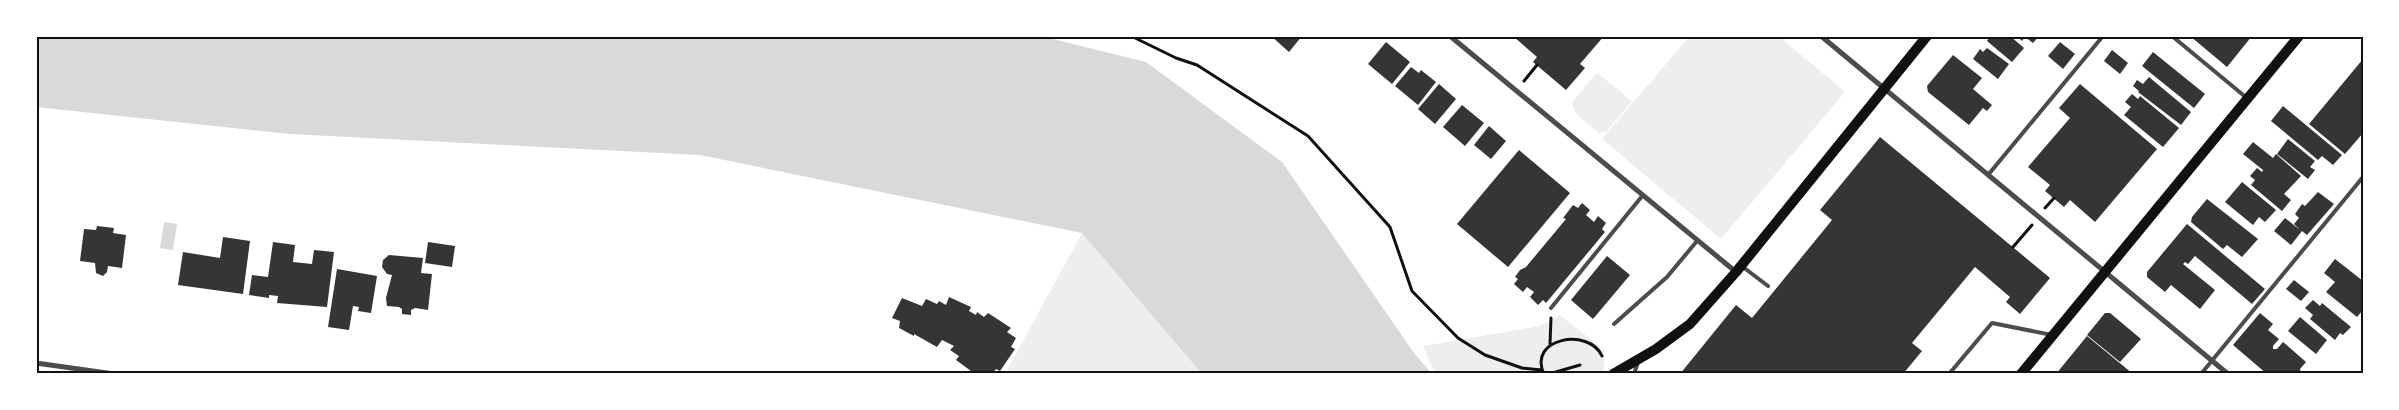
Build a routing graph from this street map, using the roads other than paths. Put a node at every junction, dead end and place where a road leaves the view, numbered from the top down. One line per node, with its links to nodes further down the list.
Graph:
1 (1450, 36): 11 (street)
2 (1821, 36): 7 (street)
3 (1927, 36): 7 (main road)
4 (2103, 36): 9 (lane)
5 (2172, 36): 8 (lane)
6 (2299, 36): 8 (main road)
7 (1884, 88): 9 (street); 13 (main road)
8 (2248, 99): 14 (main road)
9 (1988, 175): 14 (street)
10 (2363, 177): 20 (lane)
11 (1643, 195): 12 (street); 16 (lane)
12 (1697, 241): 13 (street); 17 (lane)
13 (1738, 269): 15 (lane); 19 (main road)
14 (2106, 272): 18 (main road); 20 (street)
15 (1768, 286)
16 (1551, 308)
17 (1614, 324)
18 (2053, 335): 25 (lane); 26 (main road)
19 (1638, 360): 23 (main road); 24 (lane)
20 (2212, 360): 27 (lane); 28 (street)
21 (36, 363): 22 (street)
22 (114, 374)
23 (1613, 374)
24 (1634, 374)
25 (1949, 374)
26 (2021, 374)
27 (2200, 374)
28 (2228, 374)

